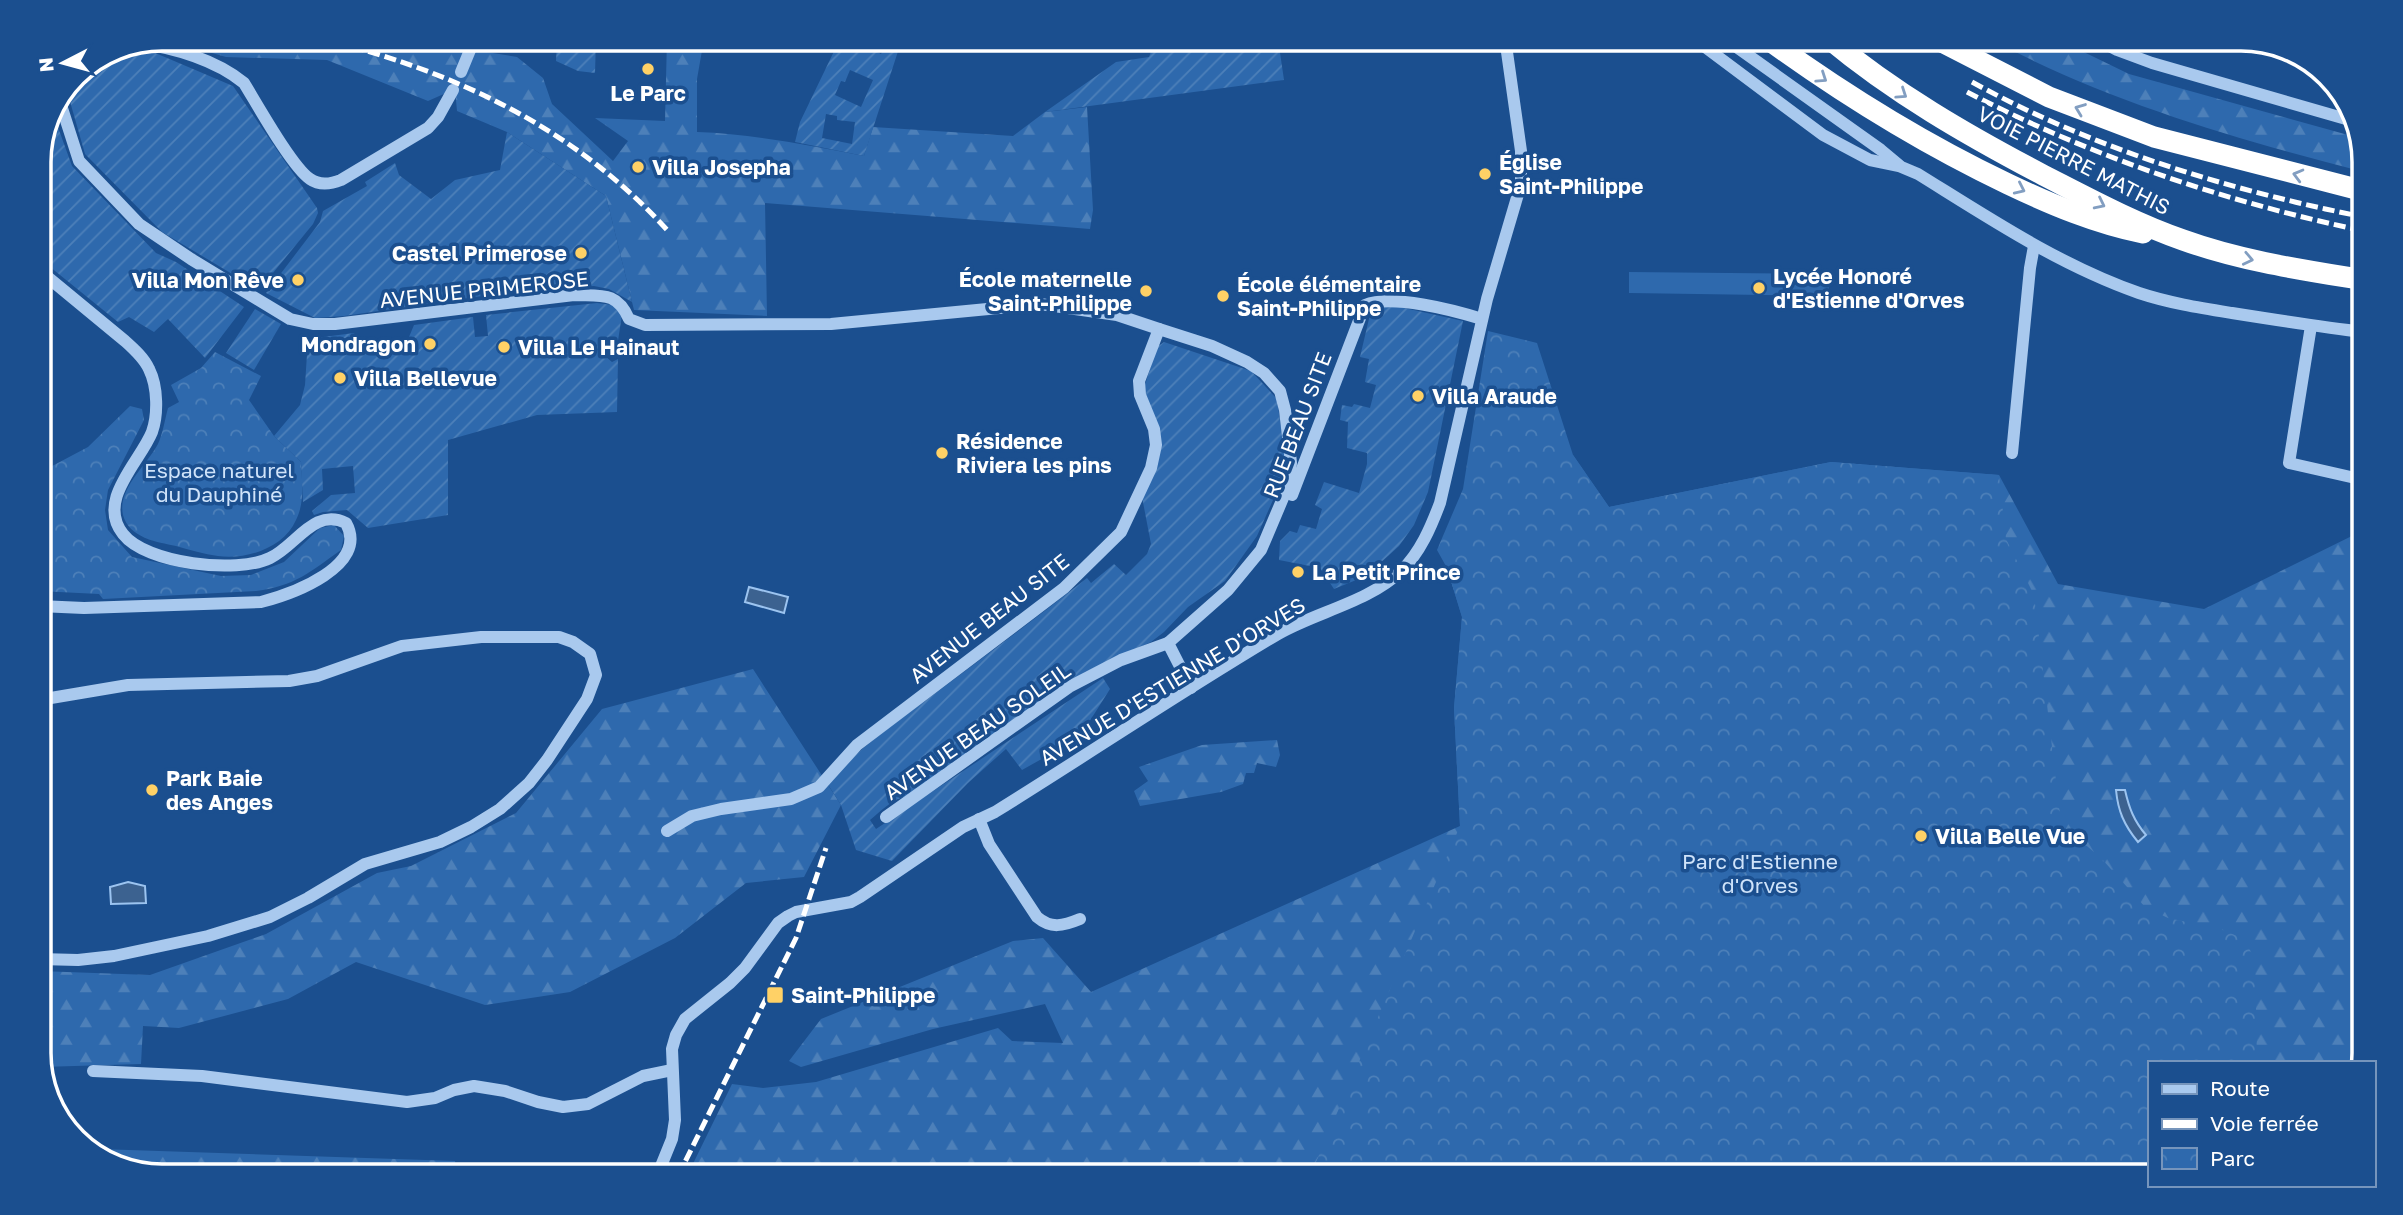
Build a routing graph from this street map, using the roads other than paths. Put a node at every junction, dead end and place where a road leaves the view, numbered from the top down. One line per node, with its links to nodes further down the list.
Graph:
1 (176, 51): 11 (street)
2 (470, 51): 10 (street)
3 (1507, 51): 20 (street, AVENUE D'ESTIENNE D'ORVES)
4 (1710, 51): 14 (street)
5 (1742, 51): 14 (street)
6 (1784, 51): 16 (highway, one-way to 16)
7 (1844, 51): 16 (highway, VOIE PIERRE MATHIS, one-way to 16)
8 (1959, 51): 15 (highway, one-way to 8)
9 (2119, 51): 13 (street)
10 (461, 72)
11 (453, 90)
12 (63, 112): 22 (street, AVENUE PRIMEROSE)
13 (2343, 118)
14 (1899, 166): 17 (street)
15 (2352, 188)
16 (2183, 240): 18 (highway, VOIE PIERRE MATHIS, one-way to 18)
17 (2034, 246): 21 (street); 24 (street)
18 (2352, 278)
19 (51, 280): 27 (street)
20 (1482, 319): 26 (street, RUE BEAU SITE); 29 (street, AVENUE D'ESTIENNE D'ORVES)
21 (2311, 326): 23 (street); 25 (street)
22 (1159, 329): 26 (street); 33 (street, AVENUE BEAU SITE)
23 (2352, 331)
24 (2012, 453)
25 (2352, 477)
26 (1261, 550): 28 (street)
27 (51, 607)
28 (1168, 643): 29 (street); 31 (street, AVENUE BEAU SOLEIL)
29 (1191, 688): 32 (street, AVENUE D'ESTIENNE D'ORVES)
30 (51, 698): 35 (street)
31 (886, 817)
32 (979, 819): 34 (street); 37 (street, AVENUE D'ESTIENNE D'ORVES)
33 (667, 831)
34 (1080, 919)
35 (51, 959)
36 (93, 1070): 37 (street)
37 (672, 1070): 38 (street)
38 (662, 1164)

